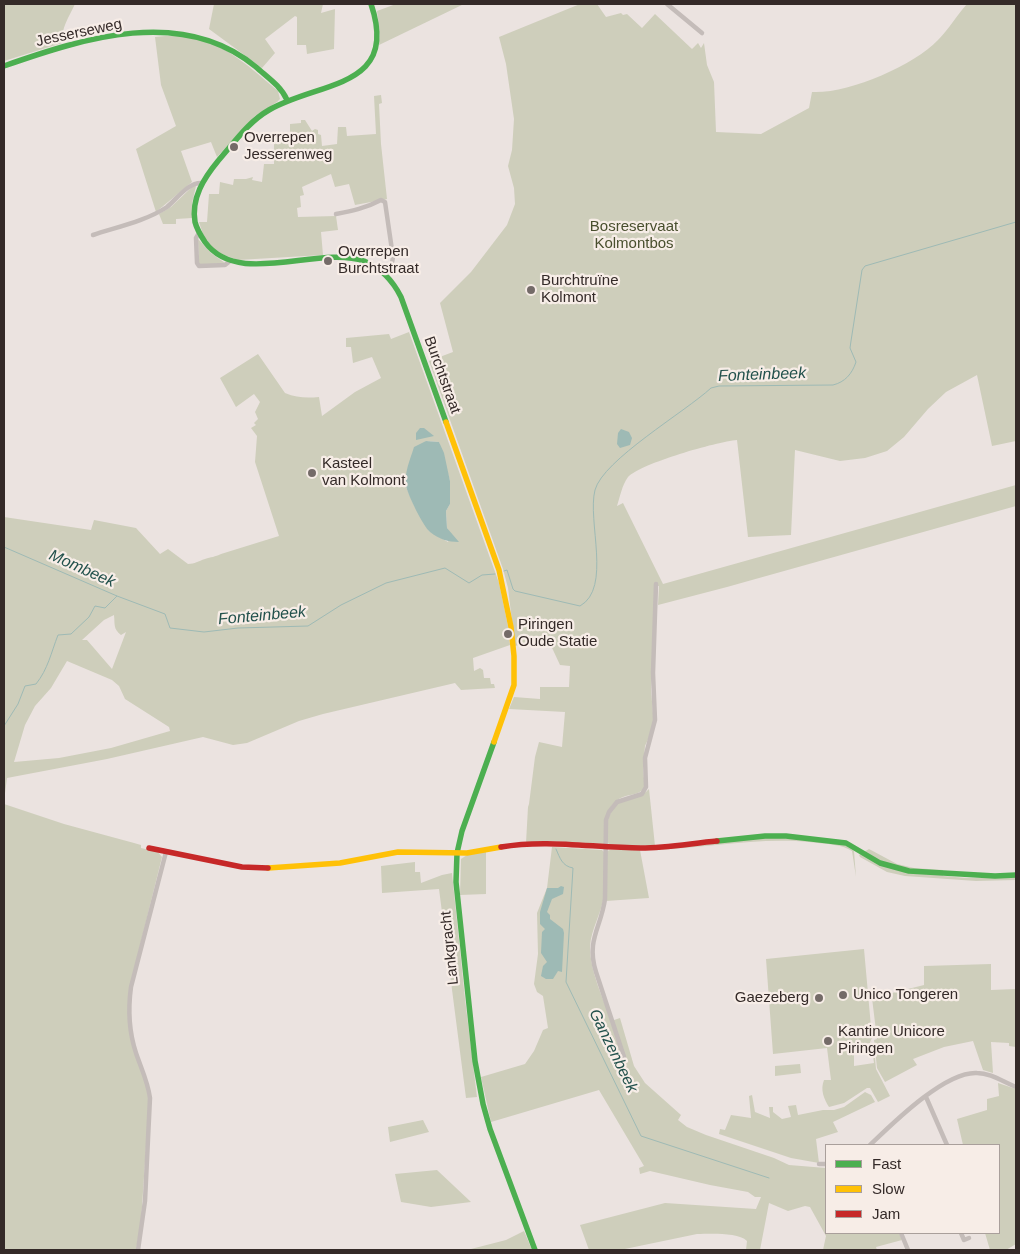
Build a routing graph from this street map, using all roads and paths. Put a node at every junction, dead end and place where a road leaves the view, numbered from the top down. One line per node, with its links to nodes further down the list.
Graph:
1 (371, 4): 5 (street, Burchtstraat)
2 (667, 4): 3 (street)
3 (702, 33)
4 (4, 66): 5 (street, Jesserseweg)
5 (288, 100): 6 (street, Burchtstraat)
6 (202, 183): 8 (street, Burchtstraat); 9 (street, Burchtstraat)
7 (336, 214): 11 (street)
8 (199, 233): 10 (street, Burchtstraat); 10 (street, Burchtstraat)
9 (94, 235)
10 (230, 261): 11 (street, Burchtstraat)
11 (384, 273): 13 (street, Burchtstraat)
12 (656, 584): 14 (street)
13 (512, 642): 17 (street, Lankgracht)
14 (606, 847): 17 (street); 18 (street); 19 (street)
15 (149, 848): 16 (street)
16 (166, 852): 17 (street); 29 (street)
17 (457, 853): 30 (street, Lankgracht)
18 (1016, 875)
19 (624, 1057)
20 (1016, 1086): 21 (street)
21 (926, 1097): 22 (street); 23 (street)
22 (871, 1144)
23 (947, 1144)
24 (819, 1164): 25 (street)
25 (825, 1164)
26 (901, 1234): 31 (street)
27 (961, 1234): 28 (street)
28 (970, 1238)
29 (138, 1250)
30 (535, 1250)
31 (908, 1250)

